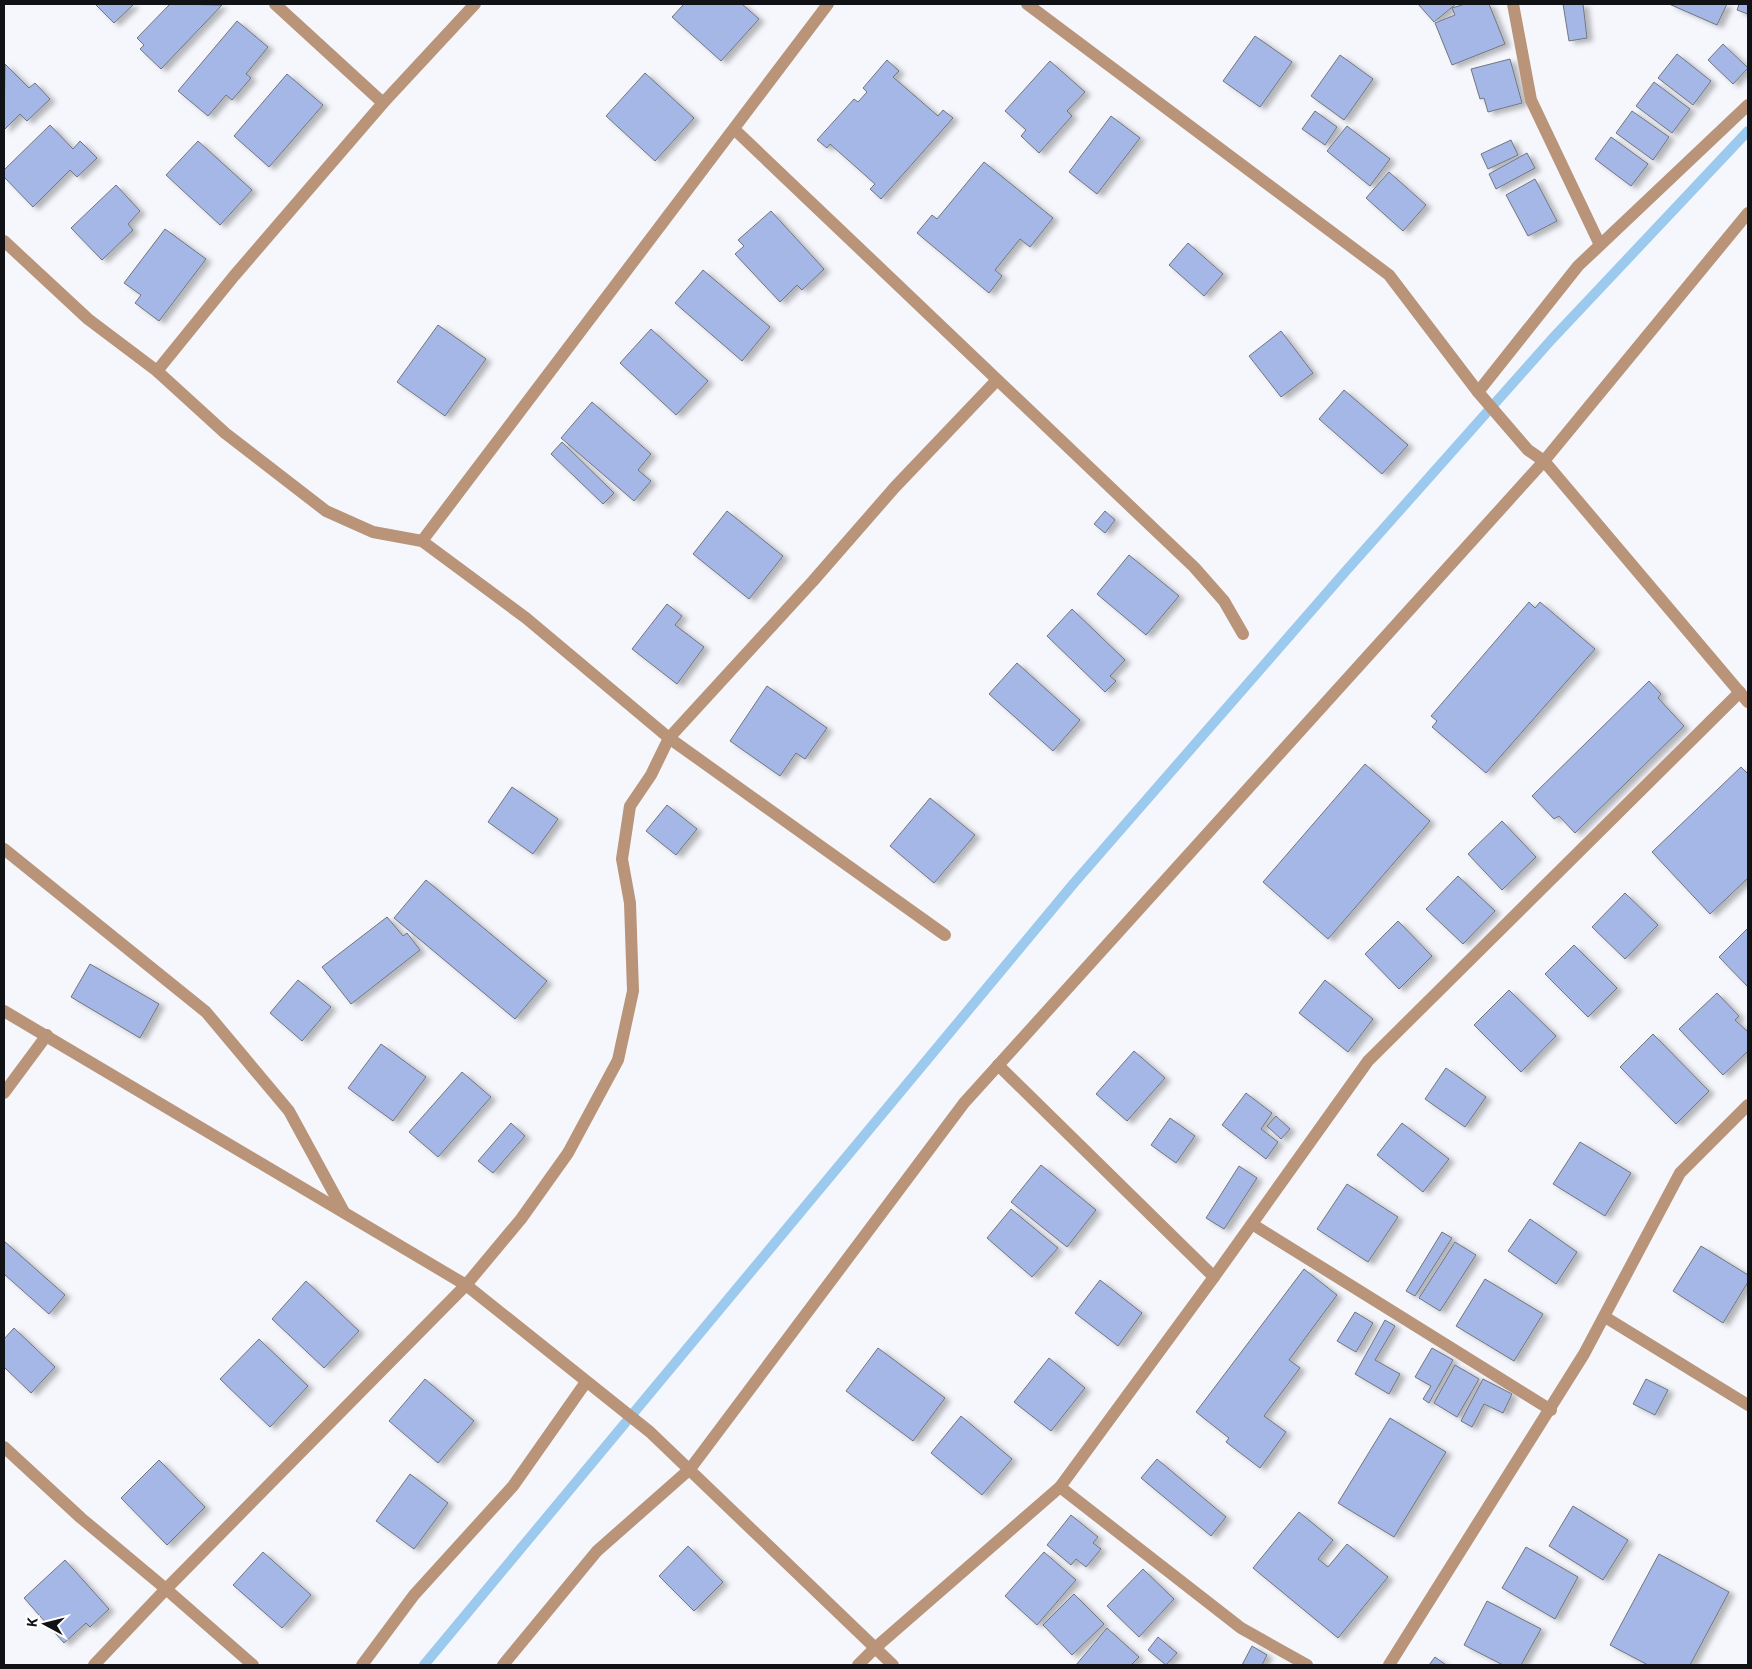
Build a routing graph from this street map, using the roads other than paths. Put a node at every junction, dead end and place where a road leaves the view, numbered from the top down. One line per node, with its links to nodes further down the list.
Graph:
1 (275, 4): 6 (street)
2 (474, 4): 6 (street)
3 (828, 4): 8 (street)
4 (1027, 4): 14 (street)
5 (1512, 4): 11 (street)
6 (383, 103): 12 (street)
7 (1748, 105): 11 (street)
8 (734, 129): 13 (street); 16 (street)
9 (1748, 213): 15 (street)
10 (4, 241): 12 (street)
11 (1600, 245): 14 (street)
12 (157, 371): 16 (street)
13 (997, 380): 17 (street); 19 (street)
14 (1478, 392): 15 (street)
15 (1544, 462): 18 (street); 24 (street)
16 (422, 541): 19 (street)
17 (1243, 634)
18 (1744, 697): 28 (street)
19 (669, 738): 21 (street); 30 (street)
20 (4, 849): 27 (street)
21 (945, 935)
22 (4, 1011): 23 (street)
23 (47, 1035): 25 (street); 27 (street)
24 (998, 1065): 29 (street); 36 (street)
25 (4, 1093)
26 (1748, 1104): 31 (street)
27 (344, 1212): 30 (street)
28 (1252, 1224): 29 (street); 34 (street)
29 (1214, 1277): 37 (street)
30 (466, 1285): 32 (street); 38 (street)
31 (1605, 1317): 33 (street); 34 (street)
32 (586, 1382): 36 (street); 42 (street)
33 (1748, 1405)
34 (1551, 1410): 47 (street)
35 (4, 1447): 38 (street)
36 (690, 1468): 39 (street); 43 (street)
37 (1060, 1487): 39 (street); 46 (street)
38 (166, 1589): 40 (street); 41 (street)
39 (875, 1648): 44 (street); 45 (street)
40 (94, 1665)
41 (253, 1665)
42 (362, 1665)
43 (503, 1665)
44 (858, 1665)
45 (892, 1665)
46 (1307, 1665)
47 (1389, 1665)

